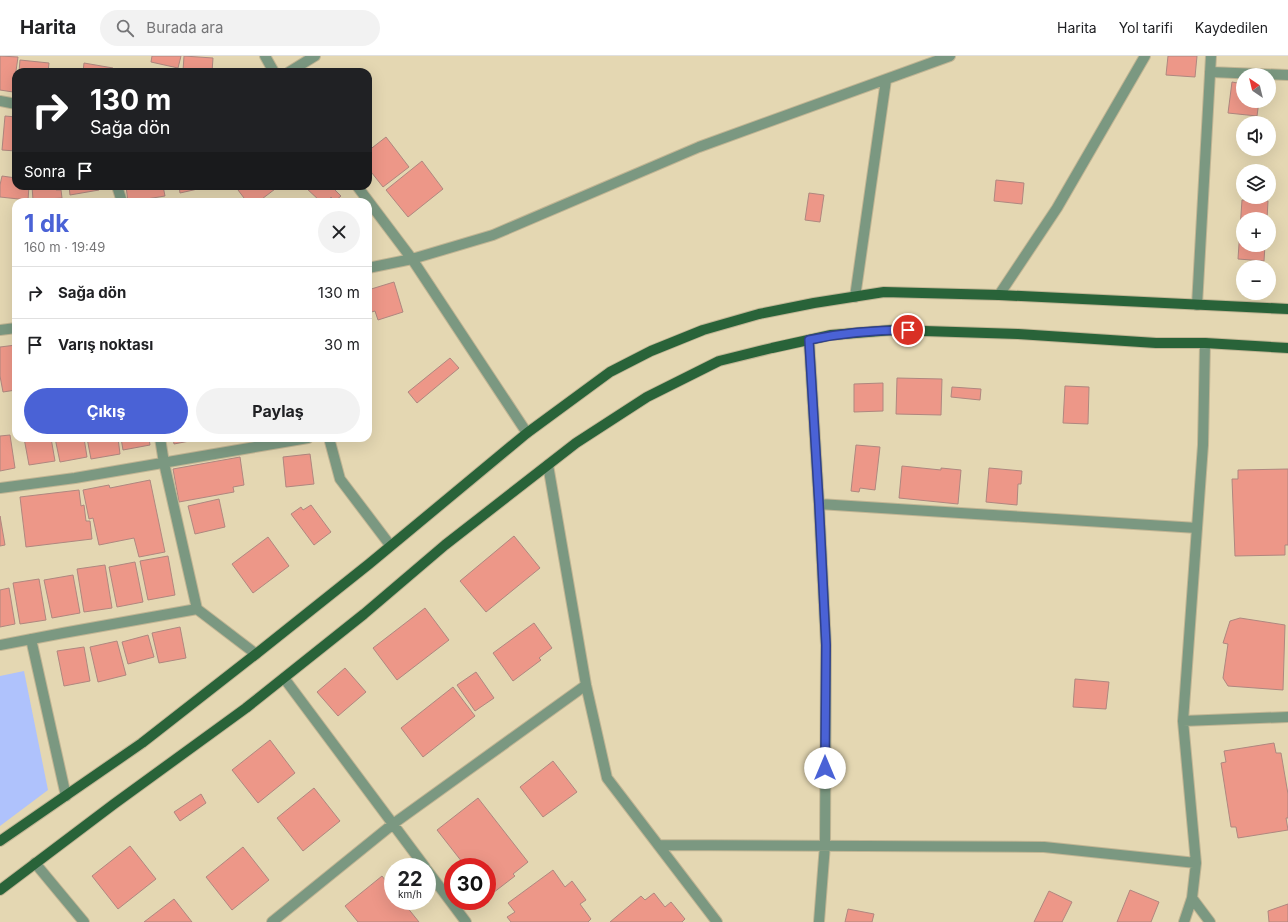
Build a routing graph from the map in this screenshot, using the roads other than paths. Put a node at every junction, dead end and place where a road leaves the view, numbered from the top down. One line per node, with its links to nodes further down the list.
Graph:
1 (265, 56): 6 (street)
2 (315, 56): 7 (street)
3 (950, 56): 10 (street)
4 (1145, 56): 18 (street)
5 (1211, 56): 8 (street)
6 (272, 68)
7 (295, 68)
8 (1210, 72): 9 (street); 20 (street)
9 (1288, 75)
10 (886, 80): 16 (street); 19 (street)
11 (0, 101): 12 (street)
12 (12, 103)
13 (360, 190): 14 (street)
14 (366, 198)
15 (372, 206): 16 (street)
16 (412, 258): 17 (street); 27 (street)
17 (372, 267)
18 (999, 295): 19 (main road); 20 (main road)
19 (855, 297): 27 (main road)
20 (1197, 304): 21 (main road)
21 (1288, 309)
22 (12, 328): 23 (street)
23 (0, 330)
24 (809, 340): 25 (main road); 32 (main road); 34 (street)
25 (1205, 343): 26 (main road); 35 (street)
26 (1288, 348)
27 (527, 434): 36 (main road)
28 (161, 442): 31 (street)
29 (284, 442): 31 (street)
30 (330, 442): 36 (street)
31 (164, 462): 33 (street); 37 (street)
32 (548, 465): 41 (main road); 42 (street)
33 (0, 488)
34 (819, 504): 35 (street); 49 (street)
35 (1197, 528): 44 (street)
36 (390, 545): 40 (main road)
37 (197, 609): 38 (street); 40 (street)
38 (31, 639): 39 (street); 45 (street)
39 (0, 645)
40 (256, 654): 45 (main road)
41 (284, 678): 46 (street); 51 (main road)
42 (586, 686): 46 (street); 48 (street)
43 (1288, 717): 44 (street)
44 (1183, 721): 52 (street)
45 (66, 796): 47 (main road)
46 (393, 824): 50 (street); 57 (street)
47 (0, 841)
48 (658, 845): 49 (street); 59 (street)
49 (825, 845): 52 (street); 60 (street)
50 (418, 858)
51 (35, 863): 54 (main road); 56 (street)
52 (1196, 863): 55 (street)
53 (436, 882): 58 (street)
54 (0, 890)
55 (1192, 898): 61 (street); 62 (street)
56 (84, 922)
57 (272, 922)
58 (466, 922)
59 (717, 922)
60 (819, 922)
61 (1184, 922)
62 (1210, 922)

